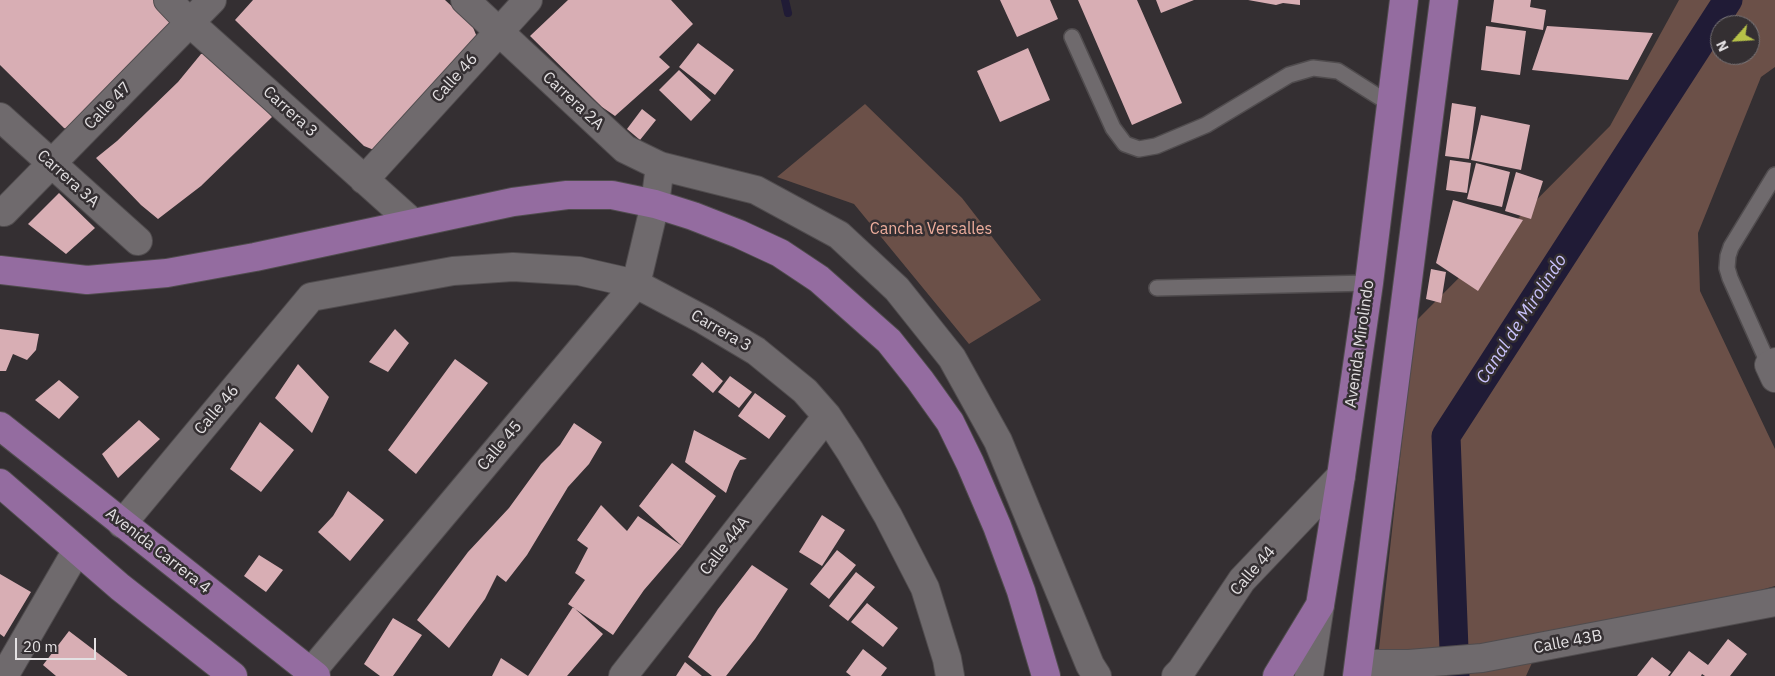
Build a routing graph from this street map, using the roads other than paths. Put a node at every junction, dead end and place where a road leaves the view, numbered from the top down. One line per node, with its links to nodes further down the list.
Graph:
1 (168, 0): 7 (street, Carrera 3)
2 (212, 0): 7 (street, Calle 47)
3 (465, 0): 8 (street, Carrera 2A)
4 (528, 0): 8 (street, Calle 46)
5 (1404, 0): 10 (main road, Avenida Mirolindo)
6 (1444, 0): 35 (main road)
7 (189, 22): 12 (street, Calle 47); 15 (street, Carrera 3)
8 (498, 31): 13 (street, Carrera 2A); 15 (street, Calle 46)
9 (1072, 37): 10 (lane)
10 (1390, 104): 21 (main road, Avenida Mirolindo)
11 (0, 117): 12 (street, Carrera 3A)
12 (51, 164): 17 (street, Calle 47); 19 (street, Carrera 3A)
13 (660, 166): 16 (street); 41 (street, Carrera 2A)
14 (1775, 175): 25 (lane)
15 (364, 180): 18 (street, Carrera 3)
16 (655, 204): 18 (main road); 22 (street, Calle 45); 40 (main road)
17 (4, 212)
18 (413, 223): 20 (main road)
19 (138, 241)
20 (0, 270)
21 (1369, 283): 23 (lane); 28 (main road, Avenida Mirolindo)
22 (636, 284): 24 (street, Carrera 3); 26 (street, Carrera 3); 37 (street, Calle 45)
23 (1157, 288)
24 (311, 297): 30 (street, Calle 46)
25 (1773, 369)
26 (827, 416): 34 (street, Carrera 3); 39 (street, Calle 44A)
27 (0, 426): 30 (main road, Avenida Carrera 4)
28 (1341, 476): 33 (main road, Avenida Mirolindo); 42 (street, Calle 44)
29 (0, 484): 31 (main road)
30 (122, 524): 37 (main road, Avenida Carrera 4)
31 (77, 550): 36 (main road); 38 (street)
32 (1775, 602): 35 (street, Calle 43B)
33 (1320, 605): 43 (main road, Avenida Mirolindo); 44 (street)
34 (943, 670)
35 (1358, 670)
36 (219, 672)
37 (313, 674)
38 (4, 676)
39 (623, 676)
40 (1046, 676)
41 (1097, 676)
42 (1176, 676)
43 (1277, 676)
44 (1309, 676)

